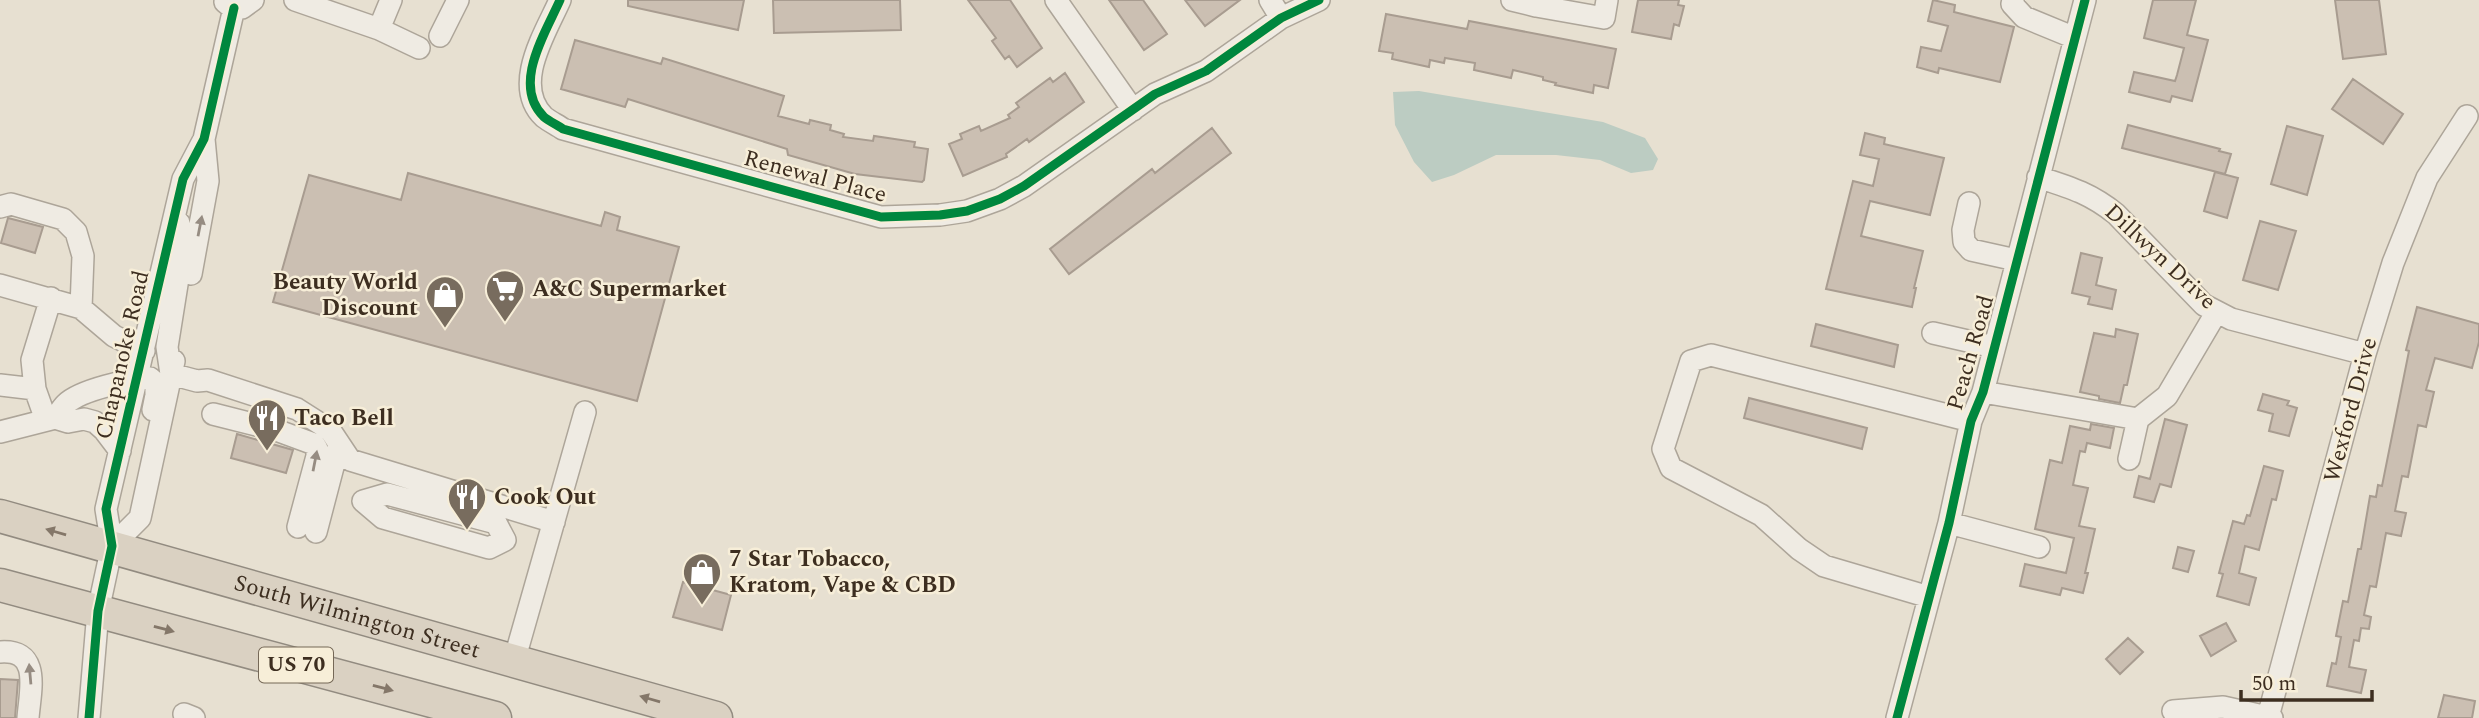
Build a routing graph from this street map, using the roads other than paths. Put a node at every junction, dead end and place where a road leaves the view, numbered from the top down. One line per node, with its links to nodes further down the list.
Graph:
1 (295, 0): 14 (street)
2 (391, 0): 14 (street)
3 (458, 0): 15 (street)
4 (560, 0): 18 (street, Renewal Place)
5 (1056, 0): 18 (street)
6 (1319, 0): 13 (street, Renewal Place)
7 (1512, 0): 12 (street)
8 (1608, 0): 12 (street)
9 (2013, 0): 16 (street)
10 (2085, 0): 16 (street, Peach Road)
11 (237, 3): 20 (street, Chapanoke Road)
12 (1541, 3)
13 (1276, 9): 18 (street, Renewal Place)
14 (379, 29): 17 (street)
15 (440, 36)
16 (2075, 38): 21 (street, Peach Road)
17 (419, 48)
18 (1133, 110)
19 (2467, 116): 34 (street, Wexford Drive)
20 (204, 139): 22 (street, Chapanoke Road); 31 (street, Chapanoke Road, one-way to 20)
21 (2038, 177): 25 (street, Peach Road); 29 (street, Dillwyn Drive)
22 (177, 203): 33 (street, Chapanoke Road); 35 (street)
23 (1969, 204): 25 (street)
24 (0, 206): 28 (street)
25 (2016, 260): 32 (street, Peach Road)
26 (0, 285): 27 (street)
27 (51, 298): 28 (street); 39 (street)
28 (81, 308): 33 (street)
29 (2217, 313): 34 (street, Dillwyn Drive); 44 (street)
30 (1933, 333): 32 (street)
31 (178, 339): 35 (street, Chapanoke Road); 37 (street)
32 (1994, 348): 40 (street, Peach Road)
33 (144, 351): 36 (street, Chapanoke Road)
34 (2365, 354): 69 (street, Wexford Drive)
35 (171, 374): 37 (street); 50 (street, Chapanoke Road)
36 (137, 379): 43 (street); 48 (street, Chapanoke Road); 50 (street)
37 (208, 380): 47 (street)
38 (0, 385): 39 (street)
39 (34, 389): 43 (street)
40 (1983, 392): 44 (street); 45 (street, Peach Road)
41 (585, 412): 53 (street)
42 (213, 414): 47 (street, one-way to 42)
43 (51, 419): 46 (street); 48 (street)
44 (2138, 419): 49 (street)
45 (1971, 422): 54 (street, Peach Road); 59 (street)
46 (0, 432)
47 (339, 444): 53 (street)
48 (120, 451): 56 (street, Chapanoke Road)
49 (2129, 459)
50 (150, 470): 56 (street, Chapanoke Road)
51 (363, 500): 55 (street)
52 (0, 516): 56 (highway, South Wilmington Street, one-way to 52)
53 (554, 522): 62 (street)
54 (1949, 523): 57 (street); 59 (street, Peach Road)
55 (505, 540)
56 (112, 546): 60 (street, Chapanoke Road); 62 (highway, South Wilmington Street)
57 (2039, 547)
58 (0, 585): 60 (highway, US 70)
59 (1929, 597): 68 (street, Peach Road)
60 (98, 611): 65 (street, Chapanoke Road); 66 (highway, US 70, one-way to 66)
61 (0, 652): 64 (street, one-way to 61)
62 (514, 661): 67 (highway, South Wilmington Street, one-way to 62)
63 (2174, 711): 69 (street)
64 (28, 718)
65 (89, 718)
66 (495, 718)
67 (716, 718)
68 (1896, 718)
69 (2270, 718)

